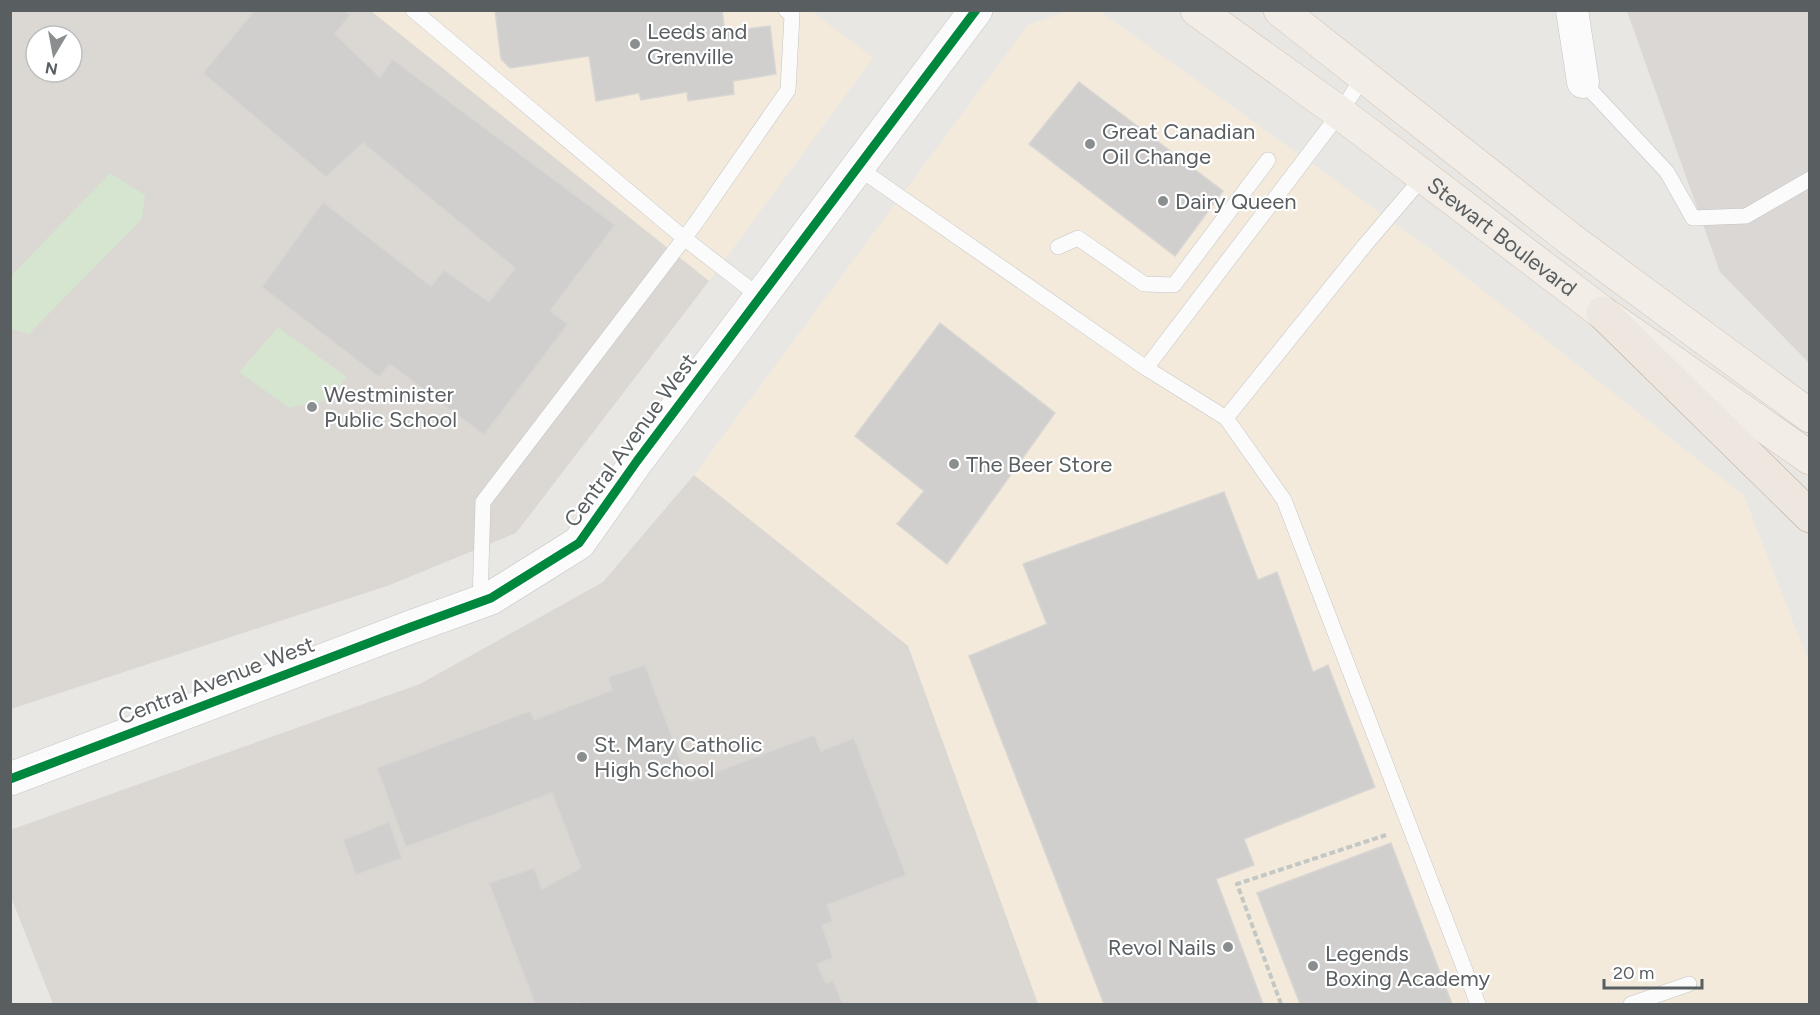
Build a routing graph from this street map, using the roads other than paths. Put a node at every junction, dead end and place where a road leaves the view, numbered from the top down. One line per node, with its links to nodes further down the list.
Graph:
1 (413, 10): 14 (lane)
2 (786, 10): 14 (lane)
3 (976, 10): 11 (street, Central Avenue West)
4 (1197, 10): 9 (main road, Stewart Boulevard)
5 (1280, 10): 7 (main road, Stewart Boulevard)
6 (1572, 10): 8 (street)
7 (1363, 77): 9 (lane); 19 (main road, Stewart Boulevard)
8 (1583, 82): 13 (lane)
9 (1340, 113): 12 (main road, Stewart Boulevard); 18 (lane)
10 (1268, 160): 15 (lane)
11 (857, 167): 16 (street, Central Avenue West); 18 (lane)
12 (1423, 177): 17 (main road, Stewart Boulevard); 20 (lane)
13 (1809, 179)
14 (684, 238): 16 (lane); 23 (lane)
15 (1058, 247)
16 (760, 297): 23 (street, Central Avenue West)
17 (1603, 313): 21 (main road, Stewart Boulevard); 22 (highway)
18 (1146, 368): 20 (lane)
19 (1809, 416)
20 (1226, 418): 26 (lane)
21 (1809, 458)
22 (1809, 516)
23 (480, 602): 24 (street, Central Avenue West)
24 (10, 779)
25 (1689, 984): 27 (lane)
26 (1478, 1005)
27 (1631, 1005)

